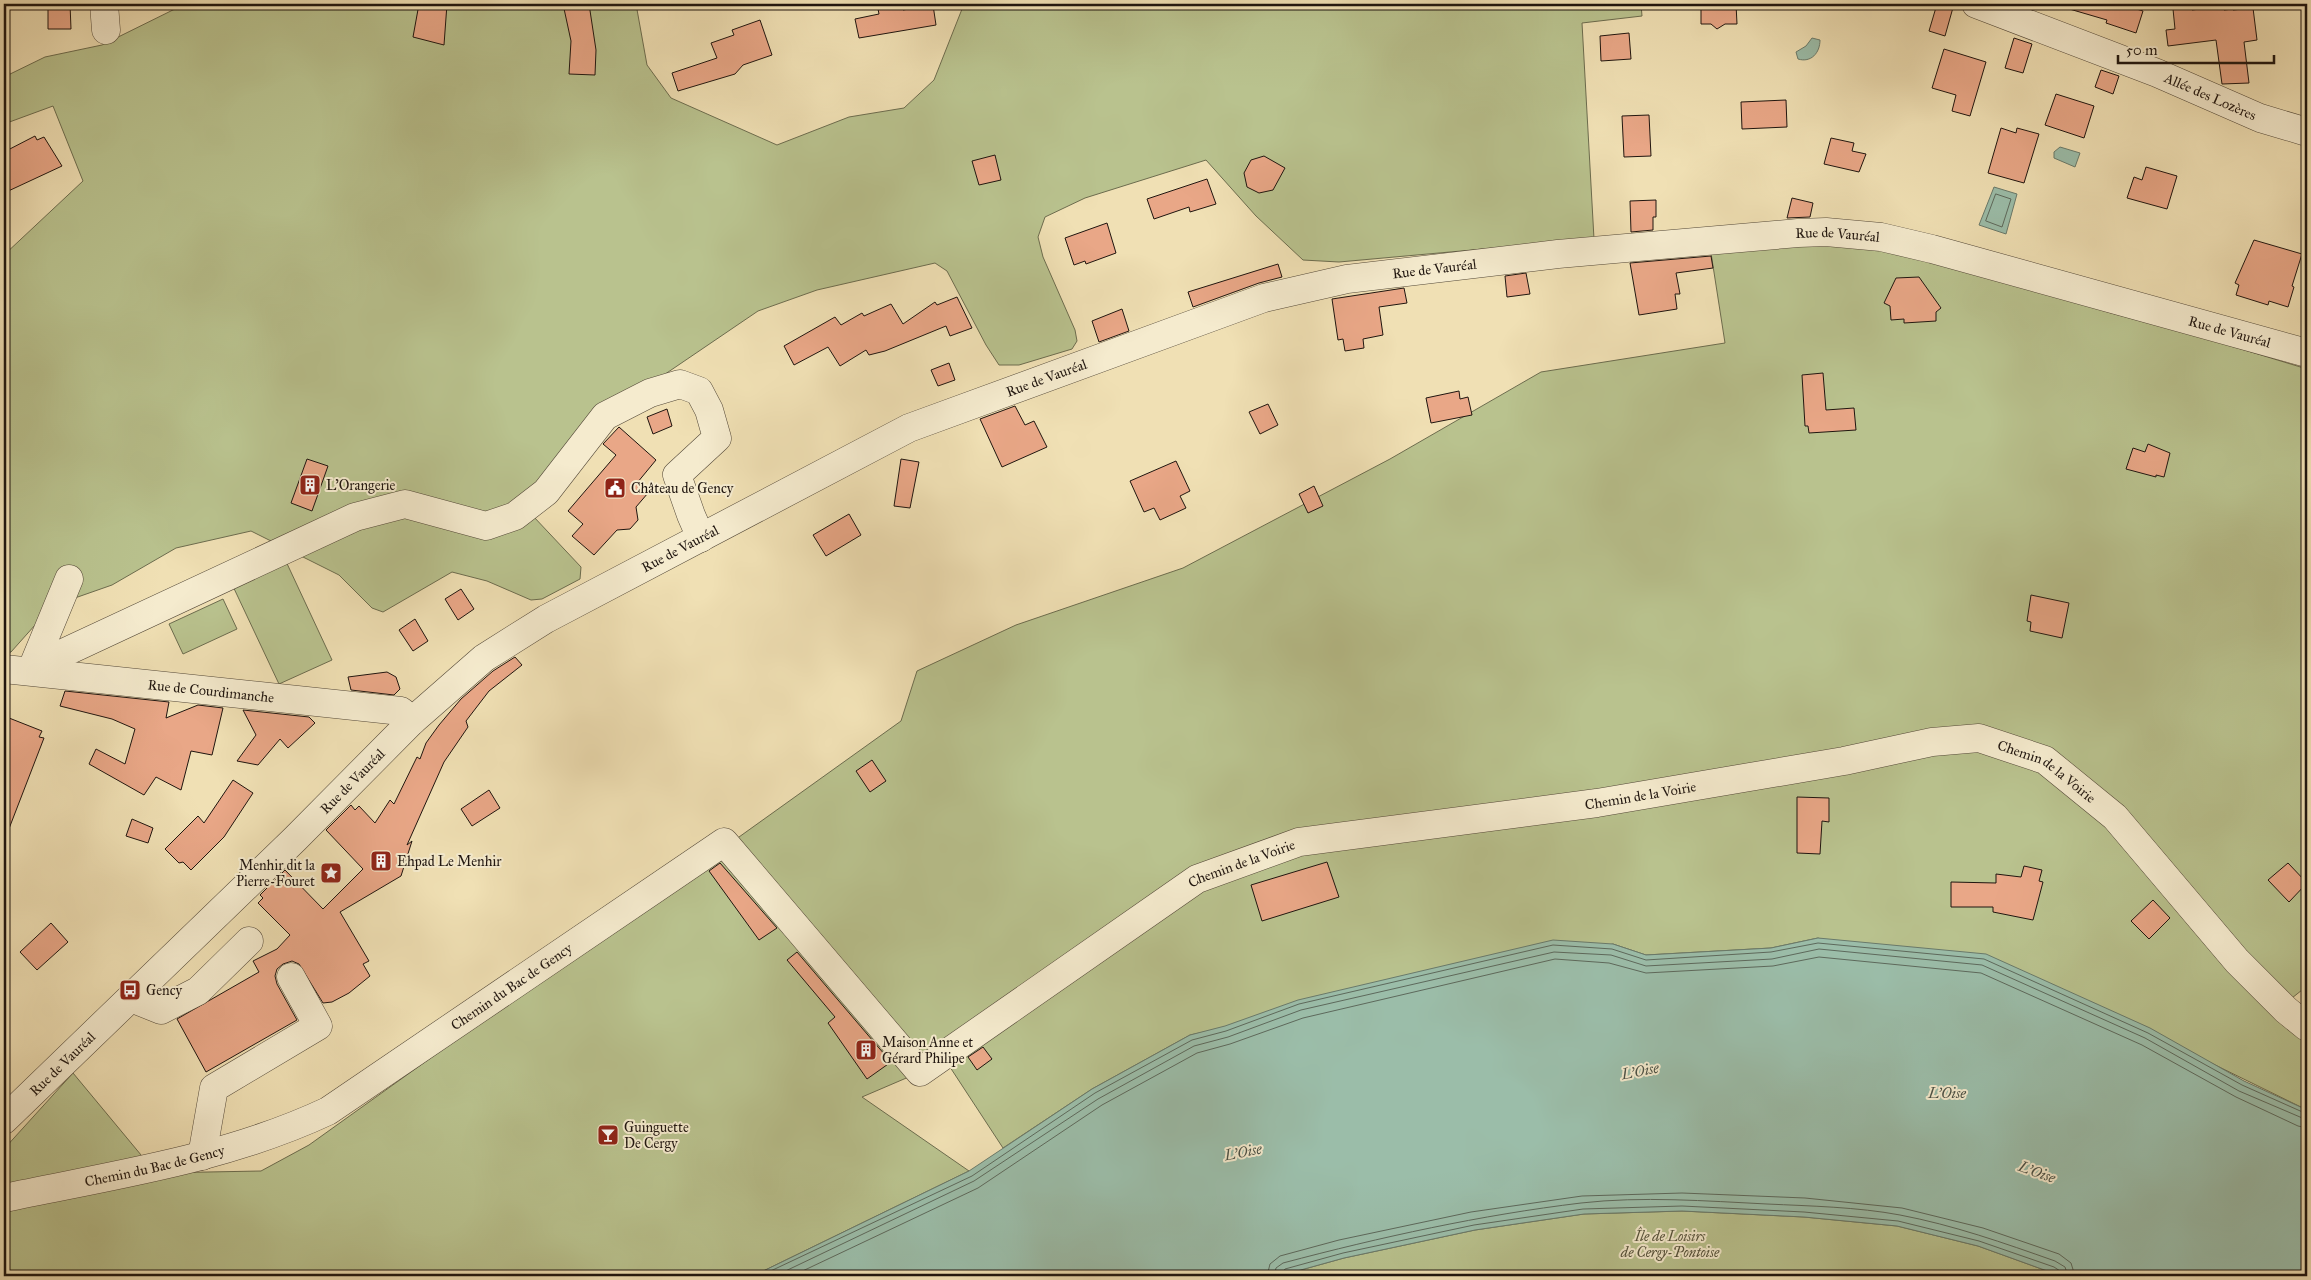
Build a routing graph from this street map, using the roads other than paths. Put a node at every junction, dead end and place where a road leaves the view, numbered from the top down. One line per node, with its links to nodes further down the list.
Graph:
1 (104, 4): 3 (street)
2 (1976, 4): 4 (street, Allée des Lozères)
3 (106, 30)
4 (2307, 132)
5 (2307, 353): 6 (street, Rue de Vauréal)
6 (701, 538): 9 (street); 10 (street, Rue de Vauréal)
7 (69, 579): 9 (street)
8 (4, 669): 9 (street, Rue de Courdimanche)
9 (32, 672): 10 (street, Rue de Courdimanche)
10 (412, 721): 13 (street, Rue de Vauréal)
11 (249, 941): 13 (street)
12 (291, 977): 17 (street)
13 (131, 998): 16 (street, Rue de Vauréal)
14 (2307, 1027): 15 (street, Chemin de la Voirie)
15 (920, 1072): 17 (street, Chemin du Bac de Gency)
16 (4, 1120)
17 (202, 1156): 18 (street, Chemin du Bac de Gency)
18 (4, 1198)

